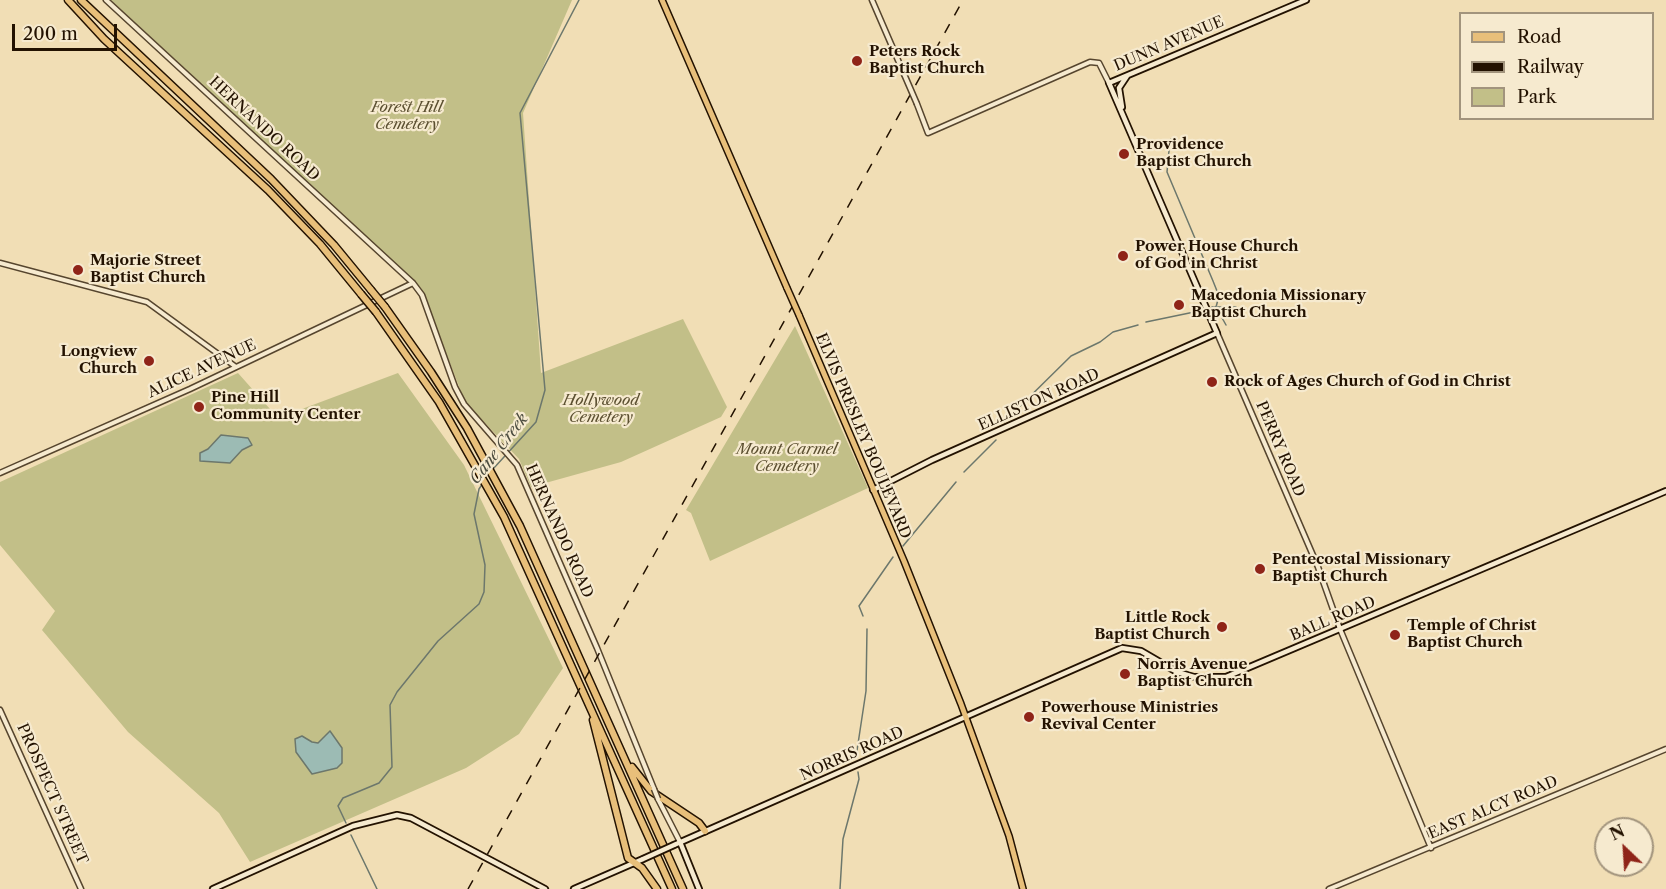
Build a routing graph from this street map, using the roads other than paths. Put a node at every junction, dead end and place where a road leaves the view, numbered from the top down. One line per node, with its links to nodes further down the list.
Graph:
1 (68, 0): 20 (highway, bridge)
2 (81, 0): 24 (highway, bridge)
3 (106, 0): 12 (street, HERNANDO ROAD)
4 (662, 0): 16 (main road, ELVIS PRESLEY BOULEVARD, bridge)
5 (872, 0): 7 (street, DUNN AVENUE, bridge)
6 (1306, 0): 8 (main road, DUNN AVENUE)
7 (1099, 63): 9 (street, PERRY ROAD)
8 (1129, 74): 9 (main road, DUNN AVENUE); 10 (main road)
9 (1108, 83): 10 (main road, PERRY ROAD)
10 (1124, 117): 13 (main road, PERRY ROAD)
11 (0, 263): 14 (street)
12 (413, 283): 14 (street, ALICE AVENUE); 26 (street, HERNANDO ROAD, bridge)
13 (1217, 333): 16 (main road, ELLISTON ROAD); 18 (street, PERRY ROAD)
14 (236, 367): 15 (street, ALICE AVENUE)
15 (0, 473)
16 (873, 490): 22 (main road, ELVIS PRESLEY BOULEVARD)
17 (1666, 491): 18 (main road, BALL ROAD)
18 (1340, 629): 19 (main road, BALL ROAD); 27 (street, PERRY ROAD)
19 (1141, 651): 22 (main road, NORRIS ROAD)
20 (588, 702): 28 (highway); 34 (highway)
21 (0, 710): 29 (street, PROSPECT STREET)
22 (967, 717): 25 (main road, NORRIS ROAD); 37 (main road, ELVIS PRESLEY BOULEVARD)
23 (1666, 749): 27 (street, EAST ALCY ROAD)
24 (623, 755): 25 (highway); 35 (highway)
25 (705, 831): 26 (main road, NORRIS ROAD)
26 (680, 842): 28 (main road, NORRIS ROAD, bridge); 36 (main road, HERNANDO ROAD)
27 (1431, 848): 38 (street, EAST ALCY ROAD)
28 (634, 863): 32 (main road, NORRIS ROAD); 33 (highway)
29 (81, 889)
30 (213, 889): 31 (main road)
31 (545, 889)
32 (574, 889)
33 (657, 889)
34 (672, 889)
35 (684, 889)
36 (699, 889)
37 (1023, 889)
38 (1329, 889)

